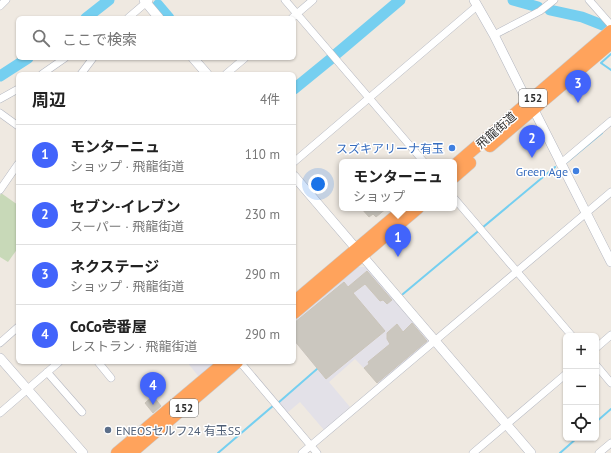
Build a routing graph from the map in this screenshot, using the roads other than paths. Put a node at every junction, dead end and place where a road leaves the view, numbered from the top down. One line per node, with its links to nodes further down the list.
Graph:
1 (6, 0): 8 (street)
2 (285, 0): 11 (street)
3 (313, 0): 11 (street)
4 (554, 0): 15 (street)
5 (589, 0): 13 (street)
6 (147, 1): 9 (street); 10 (street)
7 (475, 3): 15 (street); 26 (street)
8 (0, 6)
9 (130, 16)
10 (158, 16)
11 (294, 16)
12 (296, 18): 26 (street)
13 (611, 25)
14 (611, 31): 28 (highway, 飛龍街道 / 152)
15 (494, 35): 28 (street)
16 (611, 43): 28 (highway, 飛龍街道 / 152)
17 (62, 60): 21 (street)
18 (92, 60): 22 (street)
19 (195, 60): 23 (street)
20 (243, 60): 24 (street)
21 (45, 72)
22 (82, 72)
23 (205, 72)
24 (228, 72)
25 (16, 90): 27 (street)
26 (370, 98): 32 (street); 33 (street)
27 (0, 99)
28 (531, 107): 34 (highway, 飛龍街道 / 152); 35 (street); 37 (highway, 飛龍街道 / 152)
29 (0, 113): 31 (street)
30 (611, 121): 35 (street)
31 (16, 125)
32 (421, 159)
33 (296, 160)
34 (457, 164)
35 (560, 164): 44 (street)
36 (16, 167): 39 (street)
37 (457, 173)
38 (296, 178): 45 (street)
39 (0, 190)
40 (611, 192): 44 (street)
41 (457, 202): 47 (street)
42 (402, 211): 45 (highway)
43 (414, 211): 45 (highway)
44 (585, 213): 46 (street); 47 (street)
45 (360, 253): 48 (highway); 49 (highway); 53 (street)
46 (611, 262)
47 (516, 271): 51 (street); 53 (street)
48 (296, 301)
49 (296, 311)
50 (16, 329): 54 (street)
51 (569, 333)
52 (611, 335): 55 (street)
53 (434, 340): 70 (street); 72 (street)
54 (0, 343)
55 (599, 345)
56 (0, 358): 67 (street)
57 (57, 364): 63 (street)
58 (100, 364): 65 (street)
59 (223, 364): 74 (highway, 152)
60 (235, 364): 75 (highway, 152)
61 (242, 364): 72 (street)
62 (599, 369): 66 (street)
63 (47, 372): 67 (street); 68 (street)
64 (563, 376): 70 (street)
65 (111, 378)
66 (611, 383)
67 (28, 389): 69 (street); 73 (street)
68 (82, 412)
69 (0, 413)
70 (506, 424): 78 (street); 79 (street)
71 (611, 443): 80 (street)
72 (311, 446): 76 (street); 77 (street)
73 (83, 453)
74 (117, 453)
75 (131, 453)
76 (302, 453)
77 (317, 453)
78 (473, 453)
79 (531, 453)
80 (599, 453)

